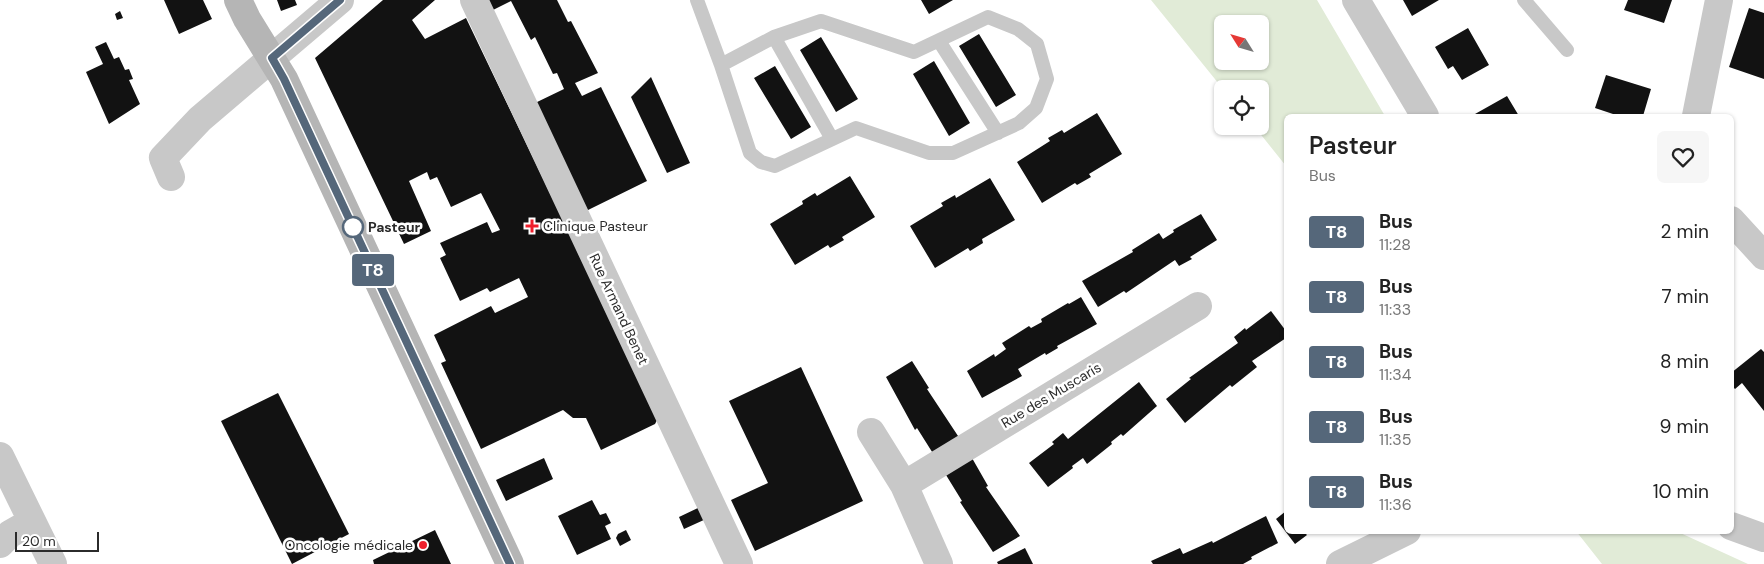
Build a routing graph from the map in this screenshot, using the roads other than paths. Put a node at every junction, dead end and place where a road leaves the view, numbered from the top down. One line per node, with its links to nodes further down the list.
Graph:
1 (238, 0): 11 (street)
2 (340, 0): 11 (street)
3 (474, 0): 31 (street, Rue Armand Benet)
4 (697, 0): 12 (lane)
5 (1356, 0): 13 (street)
6 (1524, 0): 10 (lane)
7 (1719, 0): 14 (street)
8 (774, 37): 9 (lane); 12 (lane); 16 (lane)
9 (939, 41): 15 (lane); 15 (lane)
10 (1567, 50)
11 (272, 58): 17 (street); 30 (street)
12 (721, 65): 16 (lane)
13 (1424, 114)
14 (1696, 114)
15 (998, 133): 16 (lane)
16 (832, 139)
17 (170, 177)
18 (1734, 223): 19 (street)
19 (1764, 256)
20 (1198, 306): 23 (street, Rue des Muscaris)
21 (871, 432): 23 (street)
22 (0, 456): 24 (street)
23 (904, 485): 32 (street)
24 (31, 522): 28 (street); 29 (street)
25 (1734, 527): 27 (street)
26 (1401, 534): 33 (street)
27 (1764, 538)
28 (0, 544)
29 (53, 564)
30 (510, 564)
31 (740, 564)
32 (939, 564)
33 (1340, 564)

